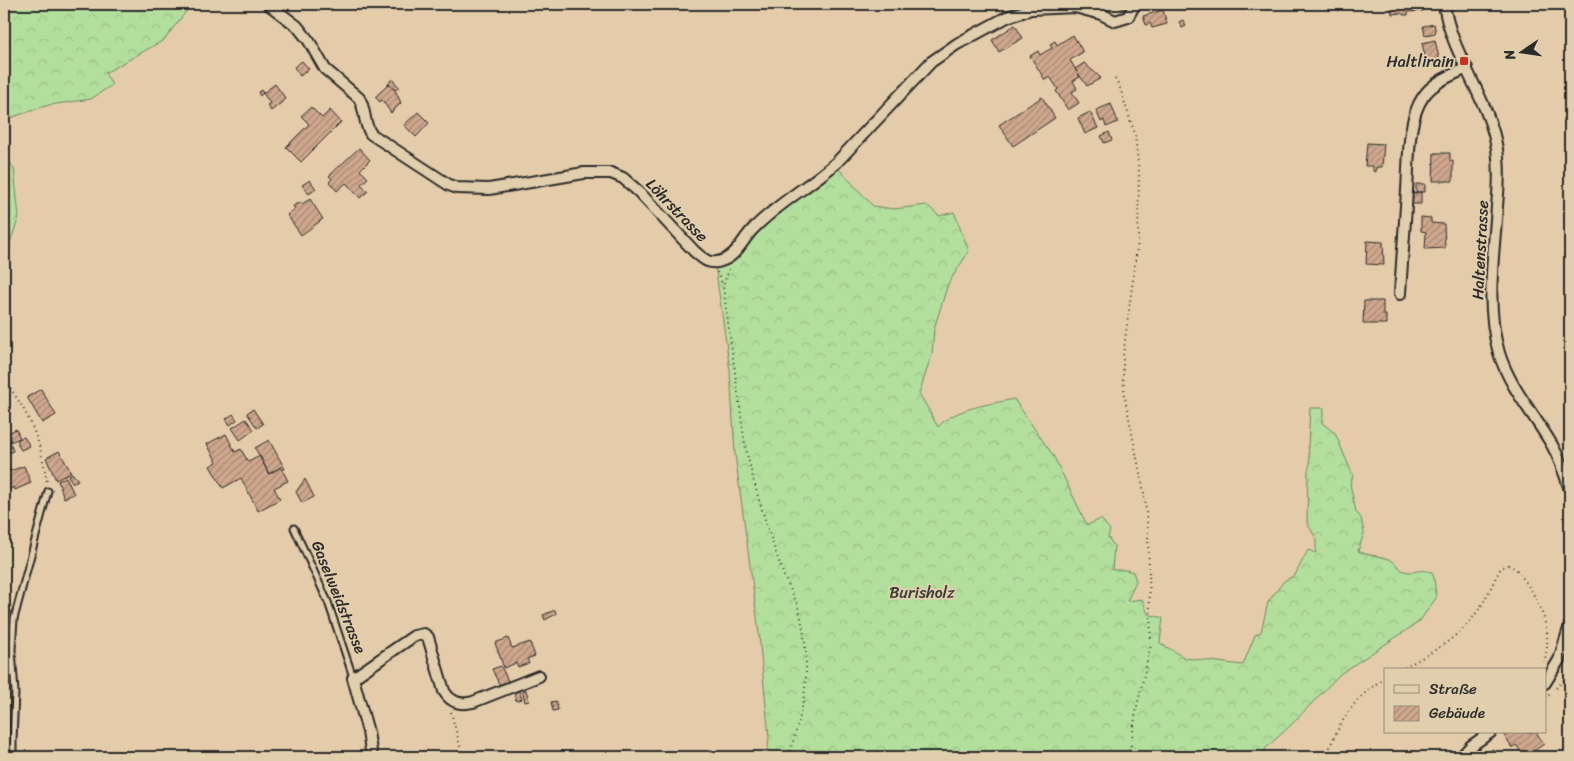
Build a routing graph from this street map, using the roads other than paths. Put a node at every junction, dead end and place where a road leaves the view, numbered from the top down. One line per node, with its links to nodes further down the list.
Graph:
1 (268, 4): 2 (street, Löhrstrasse)
2 (1135, 4)
3 (1444, 4): 4 (street, Haltenstrasse)
4 (1467, 68): 5 (street); 6 (street, Haltenstrasse)
5 (1400, 294)
6 (1570, 490)
7 (48, 491): 14 (lane)
8 (294, 528): 11 (lane, Gaselweidstrasse)
9 (1570, 625): 12 (street)
10 (540, 676): 11 (street, Gaselweidstrasse)
11 (354, 678): 15 (street, Gaselweidstrasse)
12 (1546, 681)
13 (1489, 734): 16 (street)
14 (13, 757)
15 (372, 757)
16 (1461, 757)

